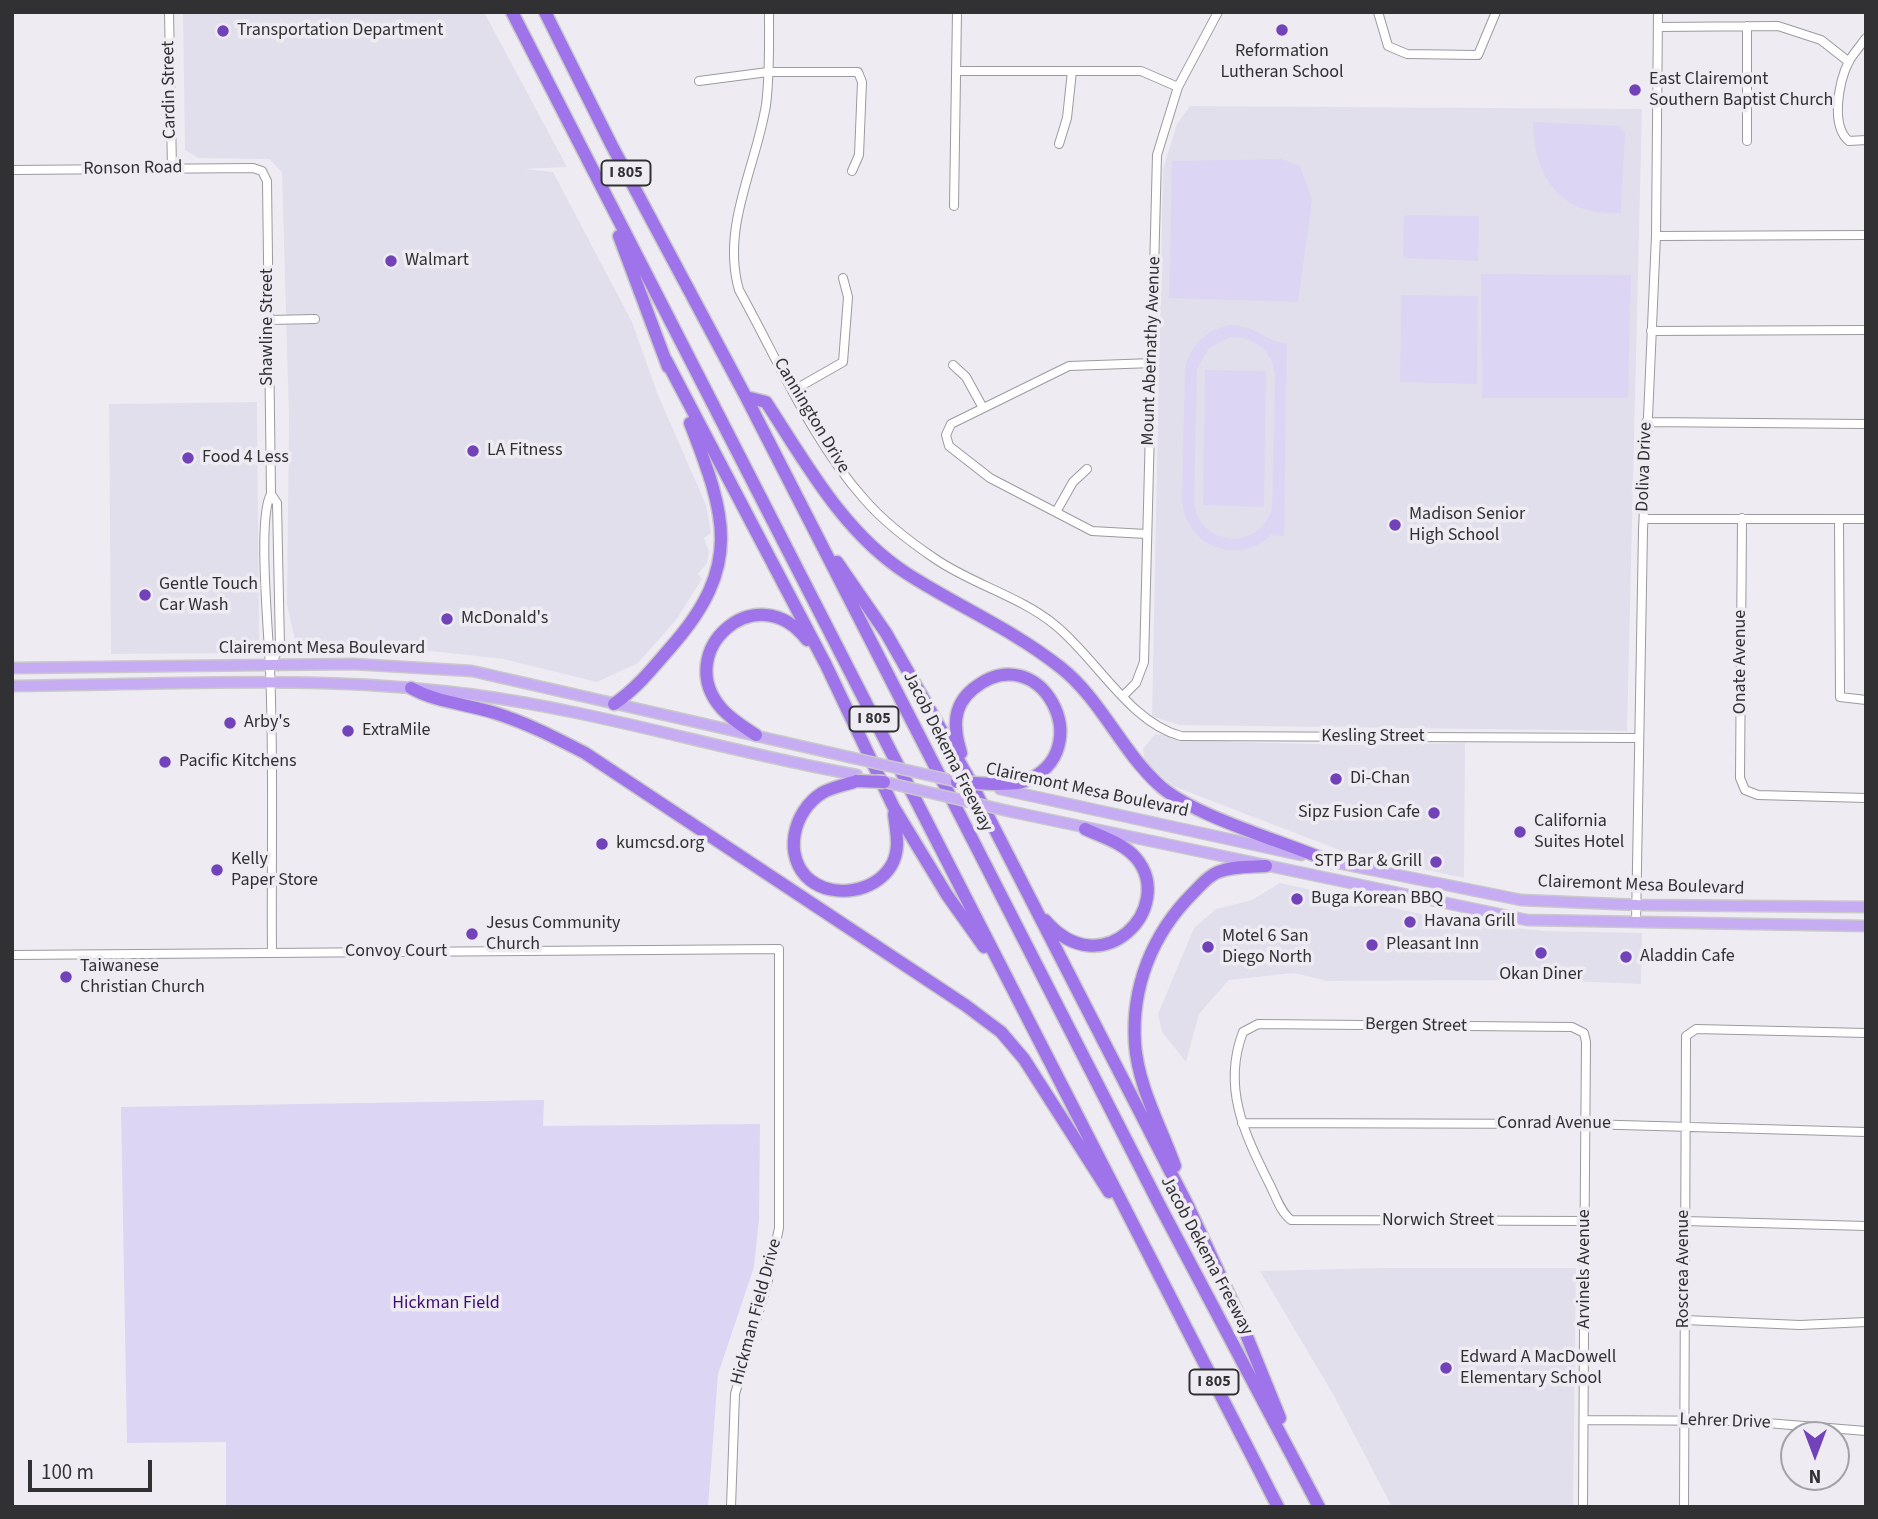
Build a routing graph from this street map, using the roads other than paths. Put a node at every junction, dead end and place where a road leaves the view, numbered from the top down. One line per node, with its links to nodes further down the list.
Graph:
1 (169, 12): 23 (street, Cardin Street)
2 (512, 12): 26 (highway, I 805)
3 (545, 12): 39 (highway, Jacob Dekema Freeway / I 805)
4 (769, 12): 16 (street, Cannington Drive)
5 (957, 12): 14 (street)
6 (1218, 12): 18 (street, Mount Abernathy Avenue)
7 (1378, 12): 8 (street)
8 (1496, 12)
9 (1658, 12): 11 (street, Doliva Drive)
10 (1747, 26): 11 (street); 13 (street); 20 (street)
11 (1658, 27): 29 (street, Doliva Drive)
12 (1866, 38): 13 (street)
13 (1849, 62): 19 (street)
14 (956, 71): 15 (street); 27 (street)
15 (1072, 71): 18 (street); 21 (street)
16 (768, 72): 17 (street); 25 (street); 38 (street, Cannington Drive)
17 (699, 81)
18 (1178, 87): 36 (street, Mount Abernathy Avenue)
19 (1866, 140)
20 (1747, 141)
21 (1059, 144)
22 (253, 168): 23 (street, Ronson Road); 32 (street, Shawline Street)
23 (172, 169): 24 (street, Ronson Road)
24 (12, 170)
25 (852, 171)
26 (597, 179): 35 (highway); 79 (highway, I 805)
27 (954, 206)
28 (1866, 235): 29 (street)
29 (1656, 236): 34 (street, Doliva Drive)
30 (843, 278): 38 (street)
31 (315, 319): 32 (street)
32 (269, 320): 51 (street, Shawline Street)
33 (1866, 330): 34 (street)
34 (1651, 331): 41 (street, Doliva Drive)
35 (666, 360): 52 (highway); 59 (highway)
36 (1153, 363): 40 (street); 50 (street, Mount Abernathy Avenue)
37 (953, 365): 40 (street)
38 (794, 390): 57 (street, Cannington Drive)
39 (746, 397): 45 (highway, Jacob Dekema Freeway / I 805); 69 (highway)
40 (984, 408): 44 (street)
41 (1646, 422): 42 (street); 47 (street, Doliva Drive)
42 (1866, 424)
43 (1087, 469): 44 (street)
44 (1056, 512): 50 (street)
45 (807, 517): 63 (highway); 96 (highway, Jacob Dekema Freeway / I 805)
46 (1742, 518): 47 (street); 48 (street); 66 (street, Onate Avenue)
47 (1644, 519): 61 (street, Doliva Drive)
48 (1839, 519): 49 (street); 58 (street)
49 (1866, 519)
50 (1146, 534): 57 (street, Mount Abernathy Avenue)
51 (270, 665): 53 (main road, Clairemont Mesa Boulevard); 54 (street, Shawline Street); 59 (main road, Clairemont Mesa Boulevard)
52 (826, 665): 60 (highway); 67 (highway)
53 (12, 668)
54 (270, 683): 55 (main road, Clairemont Mesa Boulevard); 56 (main road, Clairemont Mesa Boulevard); 77 (street, Shawline Street)
55 (12, 686)
56 (411, 688): 62 (main road, Clairemont Mesa Boulevard); 90 (highway)
57 (1123, 696): 61 (street, Kesling Street)
58 (1866, 700)
59 (614, 705): 60 (main road, Clairemont Mesa Boulevard)
60 (756, 735): 63 (main road, Clairemont Mesa Boulevard, bridge)
61 (1638, 738): 72 (street, Doliva Drive)
62 (857, 778): 64 (highway, bridge); 67 (highway)
63 (962, 779): 65 (highway, bridge); 65 (highway); 71 (highway)
64 (884, 782): 68 (main road, Clairemont Mesa Boulevard, bridge)
65 (996, 786): 69 (main road, Clairemont Mesa Boulevard)
66 (1866, 797)
67 (893, 806): 79 (highway)
68 (1085, 829): 70 (main road, Clairemont Mesa Boulevard); 71 (highway)
69 (1331, 862): 72 (main road, Clairemont Mesa Boulevard)
70 (1266, 866): 74 (main road, Clairemont Mesa Boulevard); 86 (highway)
71 (1022, 885): 86 (highway)
72 (1638, 905): 73 (main road, Clairemont Mesa Boulevard); 74 (street, Doliva Drive)
73 (1866, 907)
74 (1636, 923): 75 (main road, Clairemont Mesa Boulevard)
75 (1866, 926)
76 (779, 949): 77 (street, Convoy Court); 97 (street, Hickman Field Drive)
77 (272, 952): 78 (street, Convoy Court)
78 (12, 955)
79 (1011, 987): 90 (highway, I 805)
80 (1584, 1032): 82 (street, Bergen Street); 83 (street, Arvinels Avenue)
81 (1866, 1033): 84 (street, Roscrea Avenue)
82 (1242, 1123): 83 (street, Conrad Avenue); 87 (street, Norwich Street)
83 (1585, 1124): 84 (street, Conrad Avenue); 87 (street, Arvinels Avenue)
84 (1685, 1126): 85 (street, Conrad Avenue); 88 (street, Roscrea Avenue)
85 (1866, 1132)
86 (1188, 1206): 96 (highway)
87 (1585, 1222): 93 (street, Arvinels Avenue)
88 (1685, 1222): 89 (street); 91 (street, Roscrea Avenue)
89 (1866, 1226)
90 (1151, 1258): 98 (highway, I 805)
91 (1685, 1320): 92 (street); 94 (street, Roscrea Avenue)
92 (1866, 1322)
93 (1584, 1420): 94 (street, Lehrer Drive); 100 (street, Arvinels Avenue)
94 (1684, 1420): 95 (street, Lehrer Drive); 101 (street, Roscrea Avenue)
95 (1866, 1431)
96 (1302, 1474): 99 (highway, Jacob Dekema Freeway / I 805)
97 (731, 1507)
98 (1278, 1507)
99 (1319, 1507)
100 (1583, 1507)
101 (1684, 1507)

